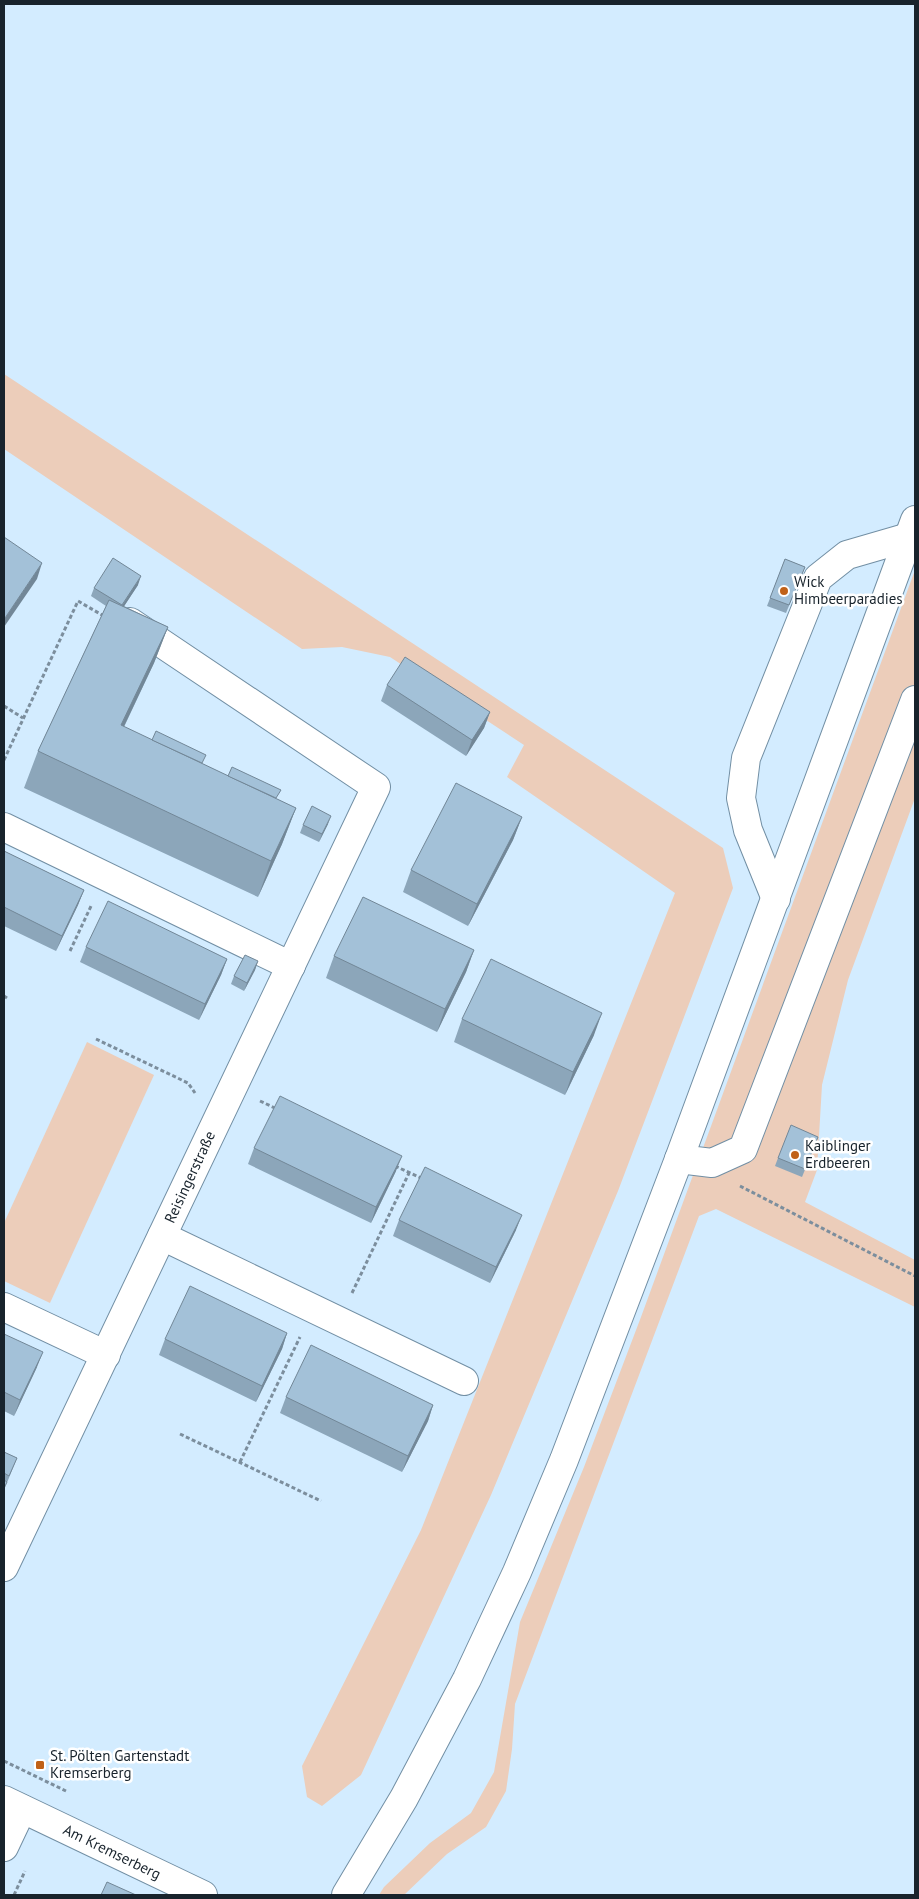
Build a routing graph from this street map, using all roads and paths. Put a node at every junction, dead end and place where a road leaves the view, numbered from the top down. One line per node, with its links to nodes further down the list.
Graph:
1 (912, 529): 9 (main road); 9 (main road)
2 (130, 622): 5 (path); 11 (main road, Reisingerstraße)
3 (915, 700): 16 (main road)
4 (4, 706): 5 (path)
5 (23, 718): 6 (path)
6 (4, 760)
7 (4, 827): 8 (main road)
8 (105, 876): 10 (path); 11 (main road)
9 (776, 898): 16 (main road)
10 (70, 951)
11 (291, 966): 13 (main road, Reisingerstraße)
12 (96, 1039): 14 (path)
13 (232, 1088): 15 (path); 21 (main road, Reisingerstraße)
14 (199, 1098)
15 (285, 1113)
16 (679, 1159): 37 (main road)
17 (392, 1164): 18 (path)
18 (409, 1173): 19 (path); 25 (path)
19 (426, 1181)
20 (740, 1186): 22 (path)
21 (162, 1236): 24 (main road); 26 (main road, Reisingerstraße)
22 (915, 1276)
23 (4, 1308): 26 (main road)
24 (313, 1309): 25 (main road); 29 (path)
25 (338, 1321): 27 (main road)
26 (106, 1354): 31 (main road, Reisingerstraße)
27 (464, 1381)
28 (180, 1434): 29 (path)
29 (240, 1462): 30 (path)
30 (321, 1501)
31 (4, 1568)
32 (4, 1761): 33 (path)
33 (66, 1790)
34 (13, 1804): 35 (main road, Am Kremserberg); 36 (main road, Am Kremserberg)
35 (4, 1847)
36 (203, 1895)
37 (346, 1895)

